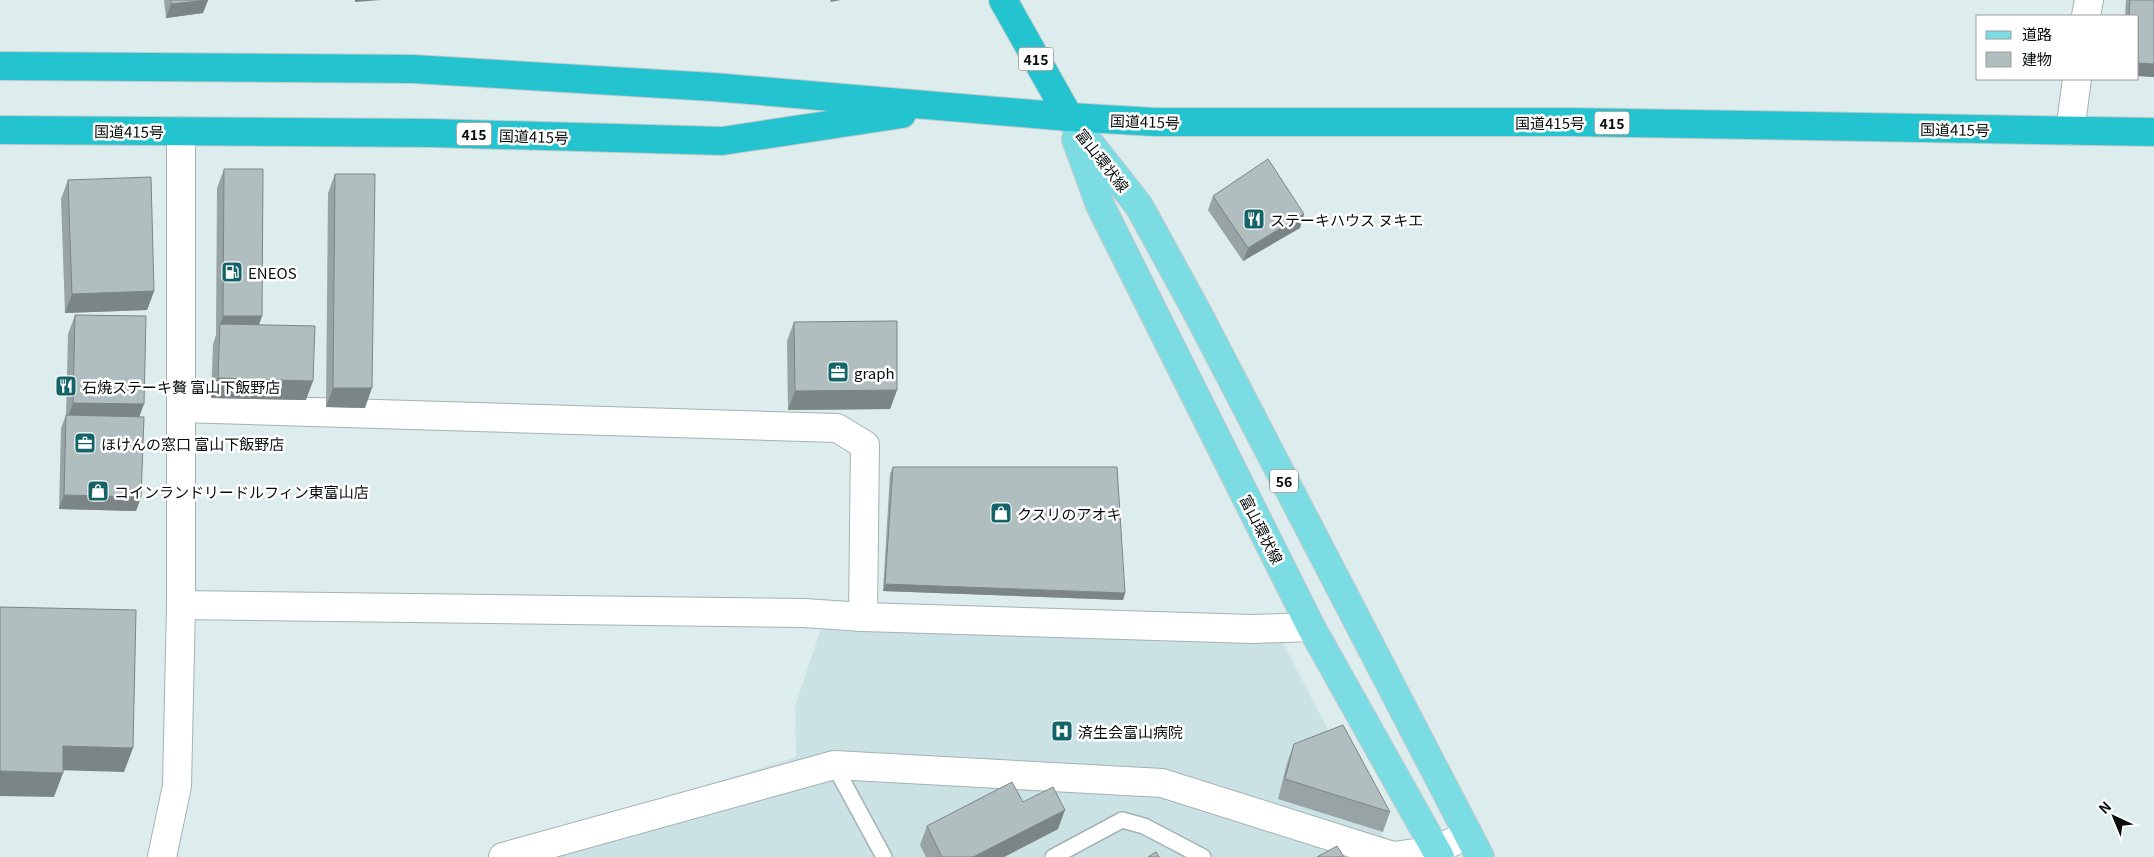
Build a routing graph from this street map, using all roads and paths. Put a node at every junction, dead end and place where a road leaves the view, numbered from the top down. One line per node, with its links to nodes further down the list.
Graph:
1 (1003, 0): 7 (highway, 415)
2 (2089, 0): 3 (street)
3 (2086, 15)
4 (0, 66): 6 (highway, 国道415号 / 415)
5 (2077, 80): 10 (street)
6 (946, 107): 7 (highway, 国道415号 / 415); 9 (highway, 国道415号 / 415)
7 (1069, 117): 10 (highway, 国道415号 / 415); 15 (main road, 富山環状線); 17 (main road, 富山環状線 / 56)
8 (0, 130): 9 (highway, 国道415号 / 415)
9 (181, 131): 12 (street)
10 (2070, 132): 11 (highway, 国道415号 / 415)
11 (2154, 132)
12 (181, 408): 13 (street); 14 (street)
13 (181, 605): 14 (street); 19 (street)
14 (863, 617): 15 (street)
15 (1310, 626): 18 (main road, 富山環状線)
16 (834, 764): 18 (street); 20 (street); 21 (lane)
17 (1474, 846): 18 (street)
18 (1438, 854)
19 (162, 857)
20 (502, 857)
21 (884, 857)
22 (1053, 857): 23 (lane)
23 (1203, 857)

